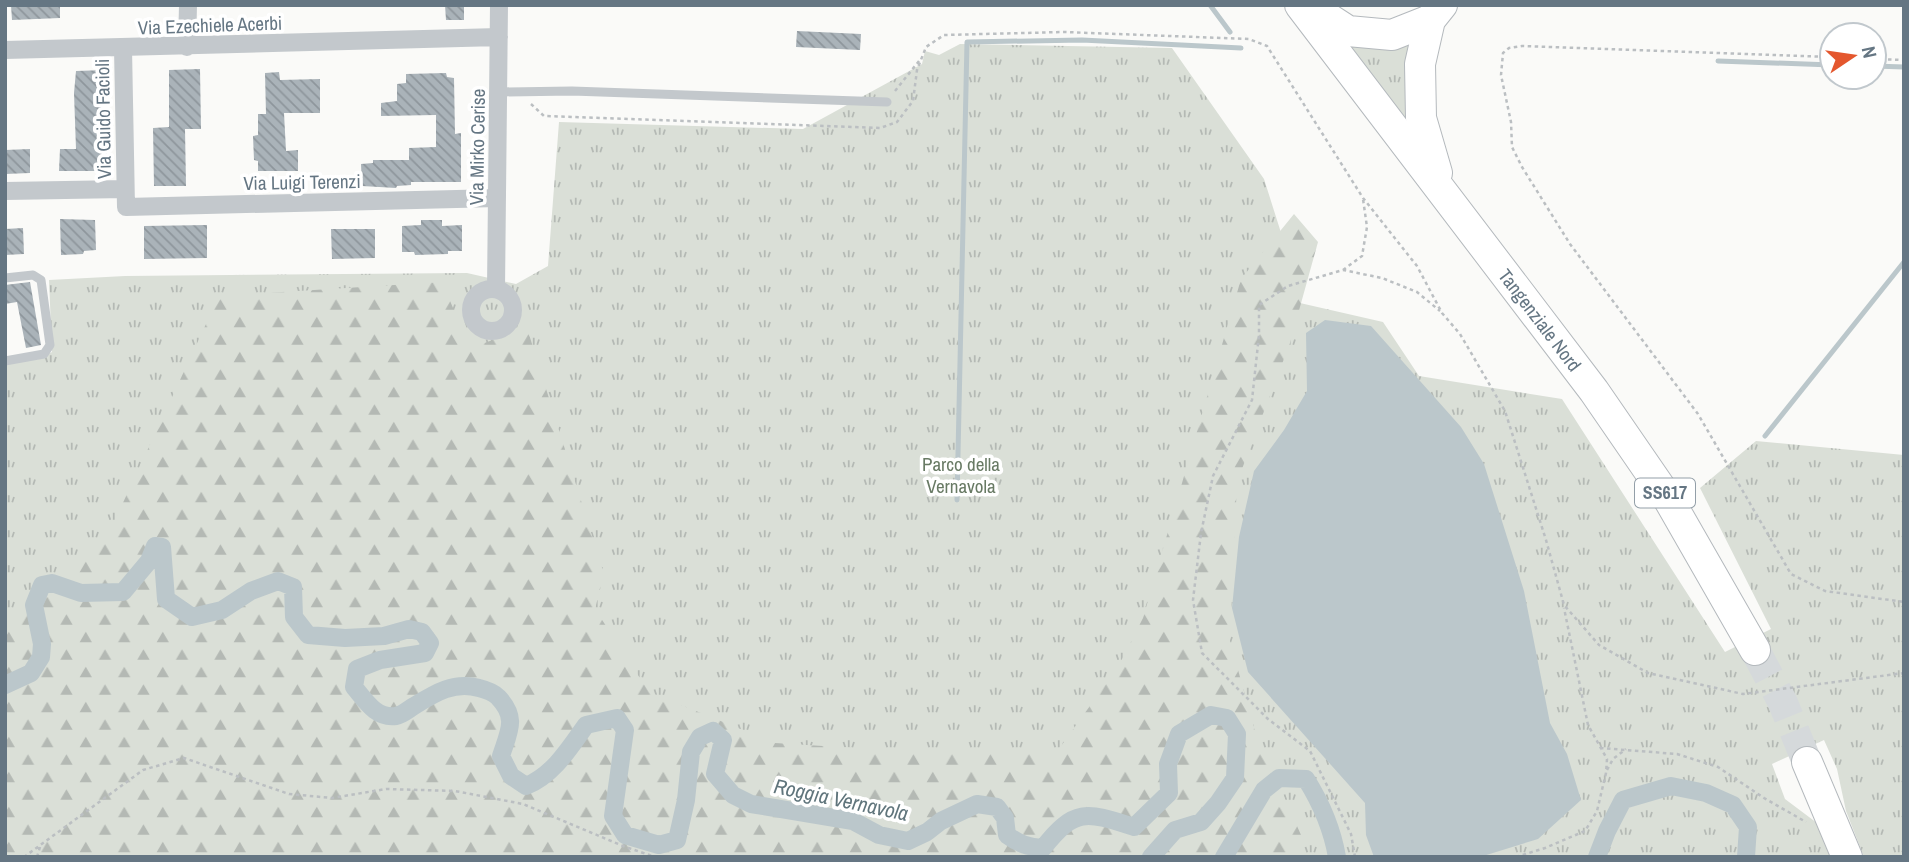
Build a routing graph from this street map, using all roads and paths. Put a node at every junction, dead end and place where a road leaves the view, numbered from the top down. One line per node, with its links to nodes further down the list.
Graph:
1 (188, 5): 7 (street)
2 (499, 5): 6 (street, Via Mirko Cerise)
3 (1300, 5): 16 (highway, Tangenziale Nord / SS617)
4 (1308, 5): 5 (highway)
5 (1436, 13): 16 (highway)
6 (499, 37): 7 (street, Via Ezechiele Acerbi); 13 (street, Via Mirko Cerise)
7 (187, 47): 8 (street, Via Ezechiele Acerbi)
8 (123, 48): 9 (street, Via Ezechiele Acerbi); 15 (street, Via Guido Facioli)
9 (5, 50)
10 (1818, 57): 25 (path)
11 (922, 59): 12 (path); 14 (path); 19 (path)
12 (522, 91): 13 (lane); 14 (lane)
13 (499, 92): 18 (street, Via Mirko Cerise)
14 (887, 102)
15 (125, 189): 17 (street); 18 (street, Via Luigi Terenzi)
16 (1442, 190): 27 (highway, Tangenziale Nord / SS617)
17 (5, 191)
18 (497, 198): 22 (street, Via Mirko Cerise)
19 (1363, 198): 20 (path); 23 (path)
20 (1343, 270): 23 (path); 38 (path)
21 (5, 278): 24 (lane)
22 (496, 289)
23 (1442, 313): 26 (path)
24 (5, 361)
25 (1904, 602)
26 (1564, 605): 28 (path); 29 (path)
27 (1755, 650)
28 (1904, 673)
29 (1600, 748): 30 (path); 32 (path)
30 (1626, 750): 32 (path); 33 (path)
31 (1807, 762): 33 (highway)
32 (1606, 773): 39 (path)
33 (1818, 818): 40 (highway)
34 (41, 846): 35 (path); 36 (path); 37 (path)
35 (24, 857)
36 (37, 857)
37 (654, 857)
38 (1355, 857)
39 (1516, 857)
40 (1847, 857)

